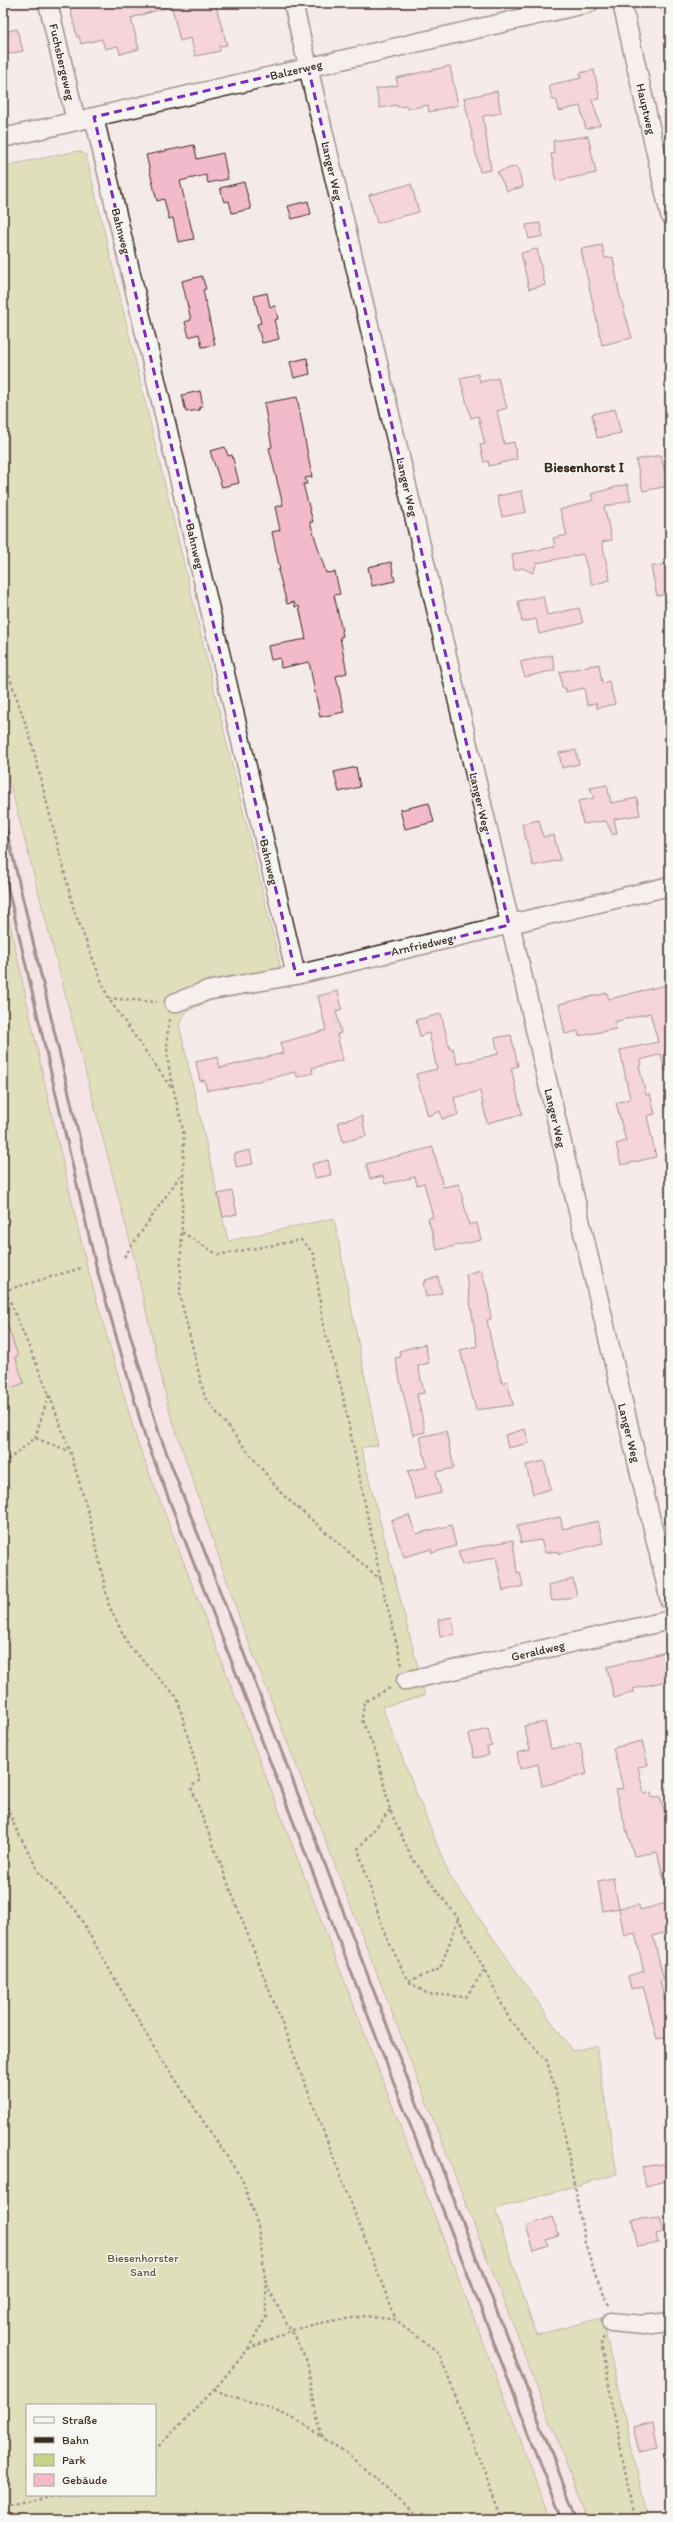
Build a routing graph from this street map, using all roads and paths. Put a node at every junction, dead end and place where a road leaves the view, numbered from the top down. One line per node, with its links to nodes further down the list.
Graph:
1 (48, 3): 7 (street, Fuchsbergeweg)
2 (293, 3): 5 (street, Langer Weg)
3 (589, 3): 5 (street, Balzerweg)
4 (622, 3): 9 (street, Hauptweg)
5 (308, 67): 6 (street, Balzerweg); 12 (street, Langer Weg)
6 (94, 118): 7 (street, Balzerweg); 13 (street, Bahnweg)
7 (76, 121): 8 (street, Balzerweg)
8 (3, 138)
9 (670, 215)
10 (3, 658): 14 (path)
11 (670, 886): 12 (street, Arnfriedweg)
12 (509, 925): 13 (street, Arnfriedweg); 28 (street, Langer Weg)
13 (296, 975): 15 (street, Arnfriedweg)
14 (108, 998): 15 (path); 16 (path)
15 (174, 1003): 16 (path)
16 (172, 1089): 17 (path)
17 (182, 1172): 18 (path); 19 (path)
18 (182, 1232): 27 (path); 27 (path)
19 (124, 1257)
20 (81, 1268): 22 (path)
21 (3, 1285): 22 (path)
22 (4, 1291): 23 (path)
23 (49, 1394): 24 (path); 25 (path)
24 (35, 1438): 25 (path); 26 (path)
25 (70, 1451): 37 (path)
26 (3, 1464)
27 (381, 1581): 30 (path)
28 (670, 1601)
29 (670, 1620): 30 (street, Geraldweg)
30 (401, 1683): 32 (path)
31 (3, 1795): 36 (path)
32 (390, 1810): 33 (path); 35 (path)
33 (458, 1918): 34 (path); 35 (path)
34 (485, 1969): 35 (path); 38 (path)
35 (408, 1981)
36 (266, 2284): 40 (path); 41 (path)
37 (396, 2320): 40 (path); 49 (path)
38 (611, 2322): 39 (street)
39 (670, 2322)
40 (292, 2330): 41 (path); 44 (path)
41 (248, 2349): 43 (path)
42 (603, 2354): 50 (path)
43 (214, 2390): 44 (path); 45 (path)
44 (323, 2438): 48 (path)
45 (156, 2449)
46 (55, 2496): 47 (path)
47 (3, 2507)
48 (420, 2519)
49 (502, 2519)
50 (634, 2519)

